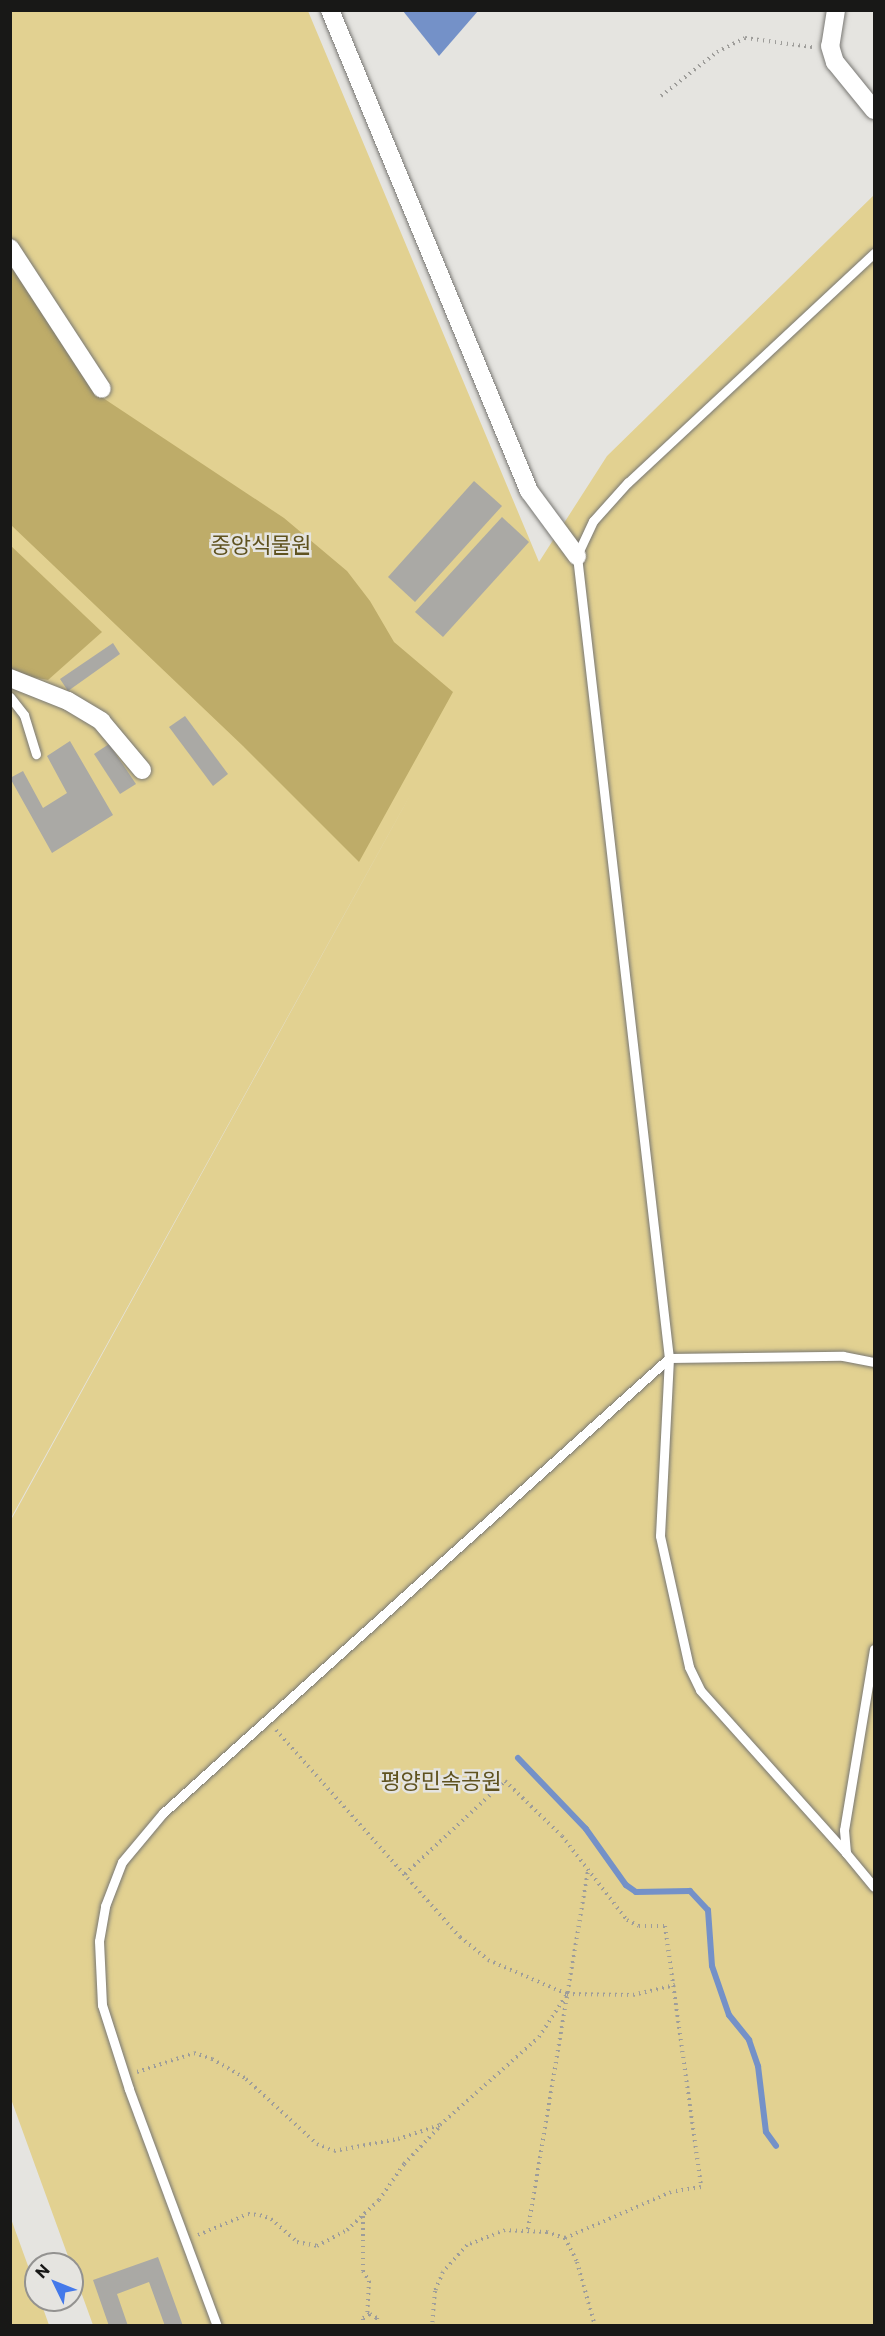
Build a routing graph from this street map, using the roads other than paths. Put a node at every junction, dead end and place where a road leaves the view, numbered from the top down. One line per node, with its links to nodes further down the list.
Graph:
1 (330, 10): 7 (street)
2 (836, 10): 3 (street)
3 (874, 110)
4 (10, 248): 6 (street)
5 (874, 254): 7 (lane)
6 (102, 389)
7 (577, 556): 12 (lane)
8 (10, 678): 11 (street)
9 (10, 696): 10 (lane)
10 (36, 754)
11 (141, 770)
12 (669, 1358): 13 (lane); 16 (lane); 18 (lane)
13 (870, 1363): 14 (lane)
14 (874, 1369)
15 (874, 1649): 16 (lane)
16 (846, 1853): 17 (lane)
17 (874, 1887)
18 (217, 2325)

